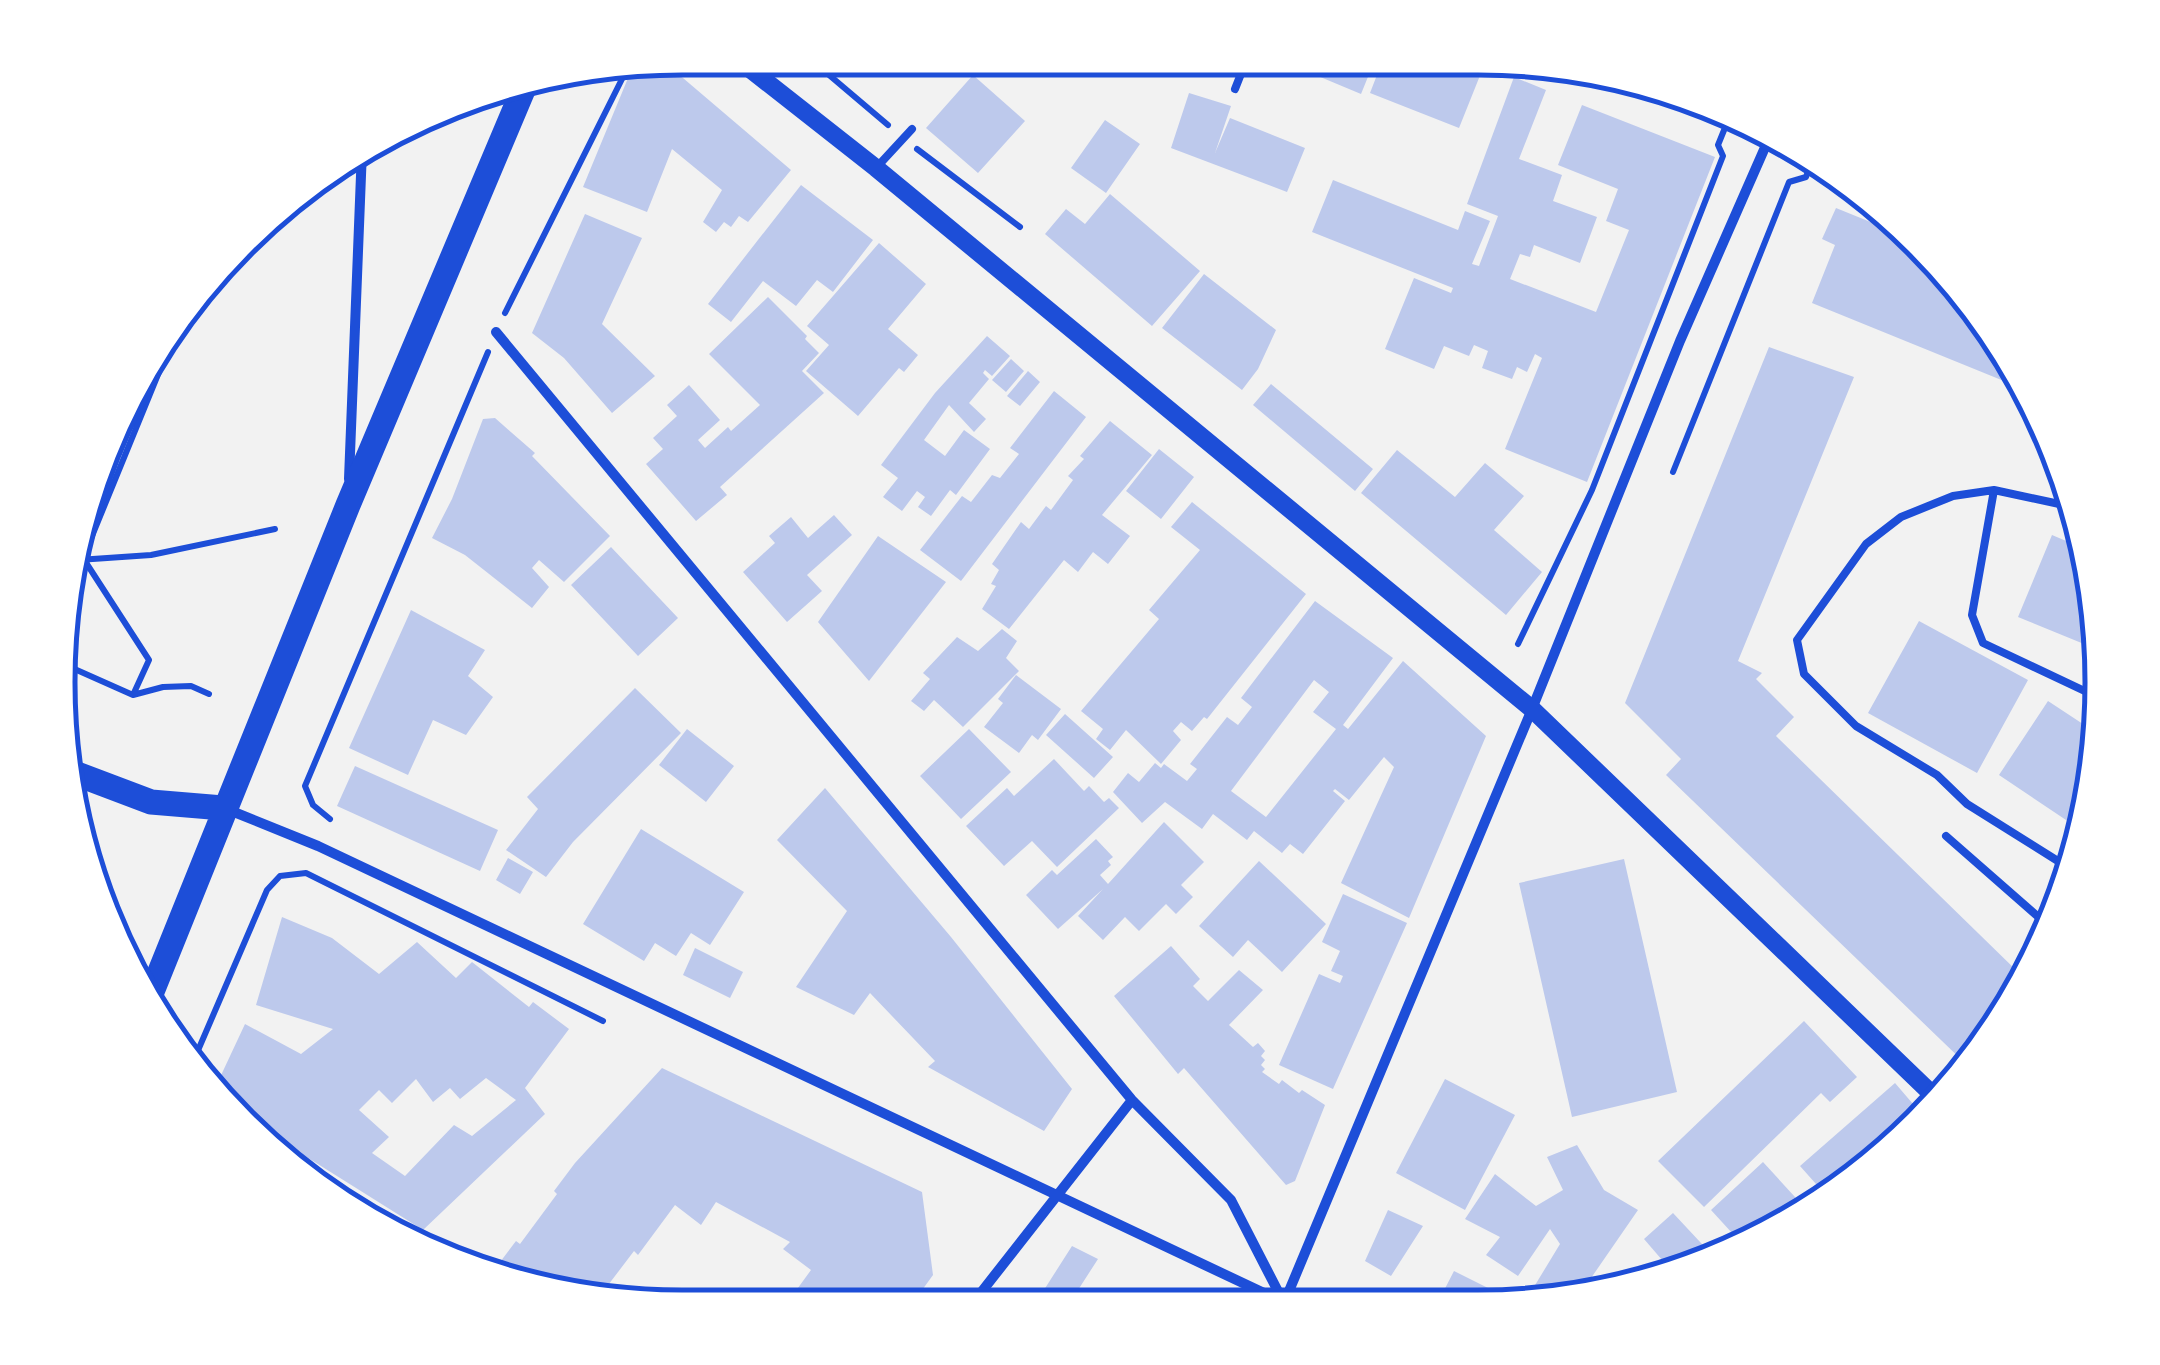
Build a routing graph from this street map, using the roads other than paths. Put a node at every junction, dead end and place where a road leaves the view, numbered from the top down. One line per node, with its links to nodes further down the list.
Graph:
1 (763, 75): 8 (street)
2 (1241, 75): 3 (lane)
3 (1236, 89)
4 (520, 97): 12 (main road)
5 (912, 129): 8 (lane)
6 (1765, 148): 14 (street)
7 (361, 167): 12 (street)
8 (876, 168): 14 (street)
9 (496, 332): 22 (street)
10 (1994, 490): 11 (lane); 13 (lane); 18 (lane)
11 (2058, 504)
12 (348, 505): 16 (main road)
13 (2085, 691)
14 (1532, 709): 21 (street); 27 (street)
15 (83, 776): 16 (main road)
16 (223, 808): 20 (main road); 23 (street)
17 (1946, 836): 19 (lane)
18 (2058, 861)
19 (2038, 917)
20 (155, 983)
21 (1928, 1090)
22 (1132, 1100): 23 (street); 26 (street)
23 (1054, 1196): 24 (street); 25 (street)
24 (983, 1290)
25 (1256, 1290)
26 (1279, 1290)
27 (1292, 1290)

